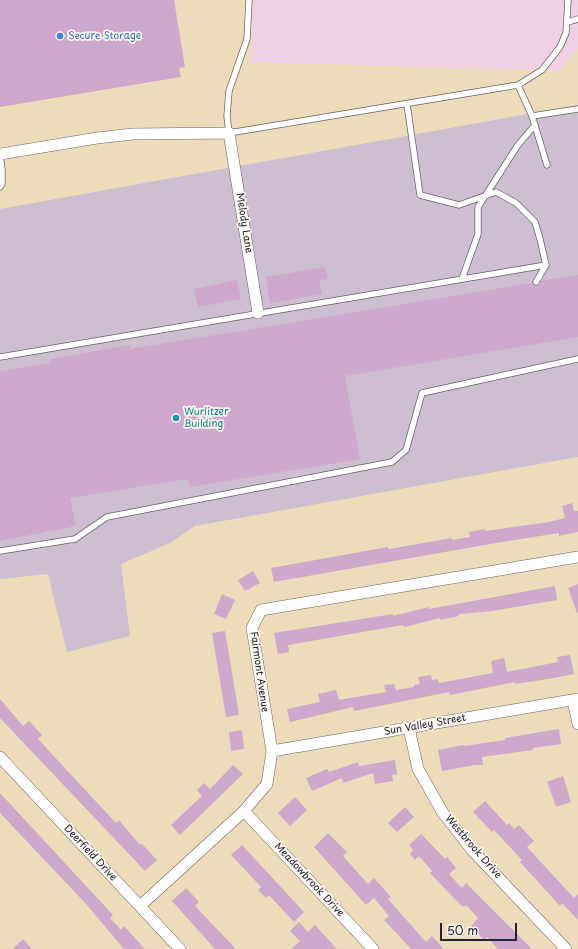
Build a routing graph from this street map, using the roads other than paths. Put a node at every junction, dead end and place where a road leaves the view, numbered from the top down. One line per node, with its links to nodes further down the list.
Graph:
1 (249, 0): 10 (lane)
2 (568, 0): 4 (lane)
3 (578, 20): 4 (lane)
4 (568, 22): 5 (lane)
5 (518, 85): 6 (lane); 8 (lane)
6 (407, 104): 10 (lane); 14 (lane)
7 (578, 109): 8 (lane)
8 (532, 116): 9 (lane)
9 (535, 125): 12 (lane); 14 (lane)
10 (229, 132): 11 (street); 18 (street, Melody Lane)
11 (0, 154): 13 (lane)
12 (547, 165)
13 (0, 187)
14 (485, 194): 15 (lane); 16 (lane)
15 (546, 265): 16 (lane); 17 (lane)
16 (462, 279): 18 (lane)
17 (536, 282)
18 (258, 313): 19 (lane)
19 (0, 357)
20 (578, 359): 21 (lane)
21 (0, 551)
22 (578, 557): 26 (street, Fairmont Avenue)
23 (576, 700): 24 (street); 25 (street, Sun Valley Street)
24 (578, 724)
25 (409, 728): 26 (street, Sun Valley Street); 32 (street, Westbrook Drive)
26 (272, 751): 28 (street, Fairmont Avenue)
27 (0, 757): 29 (street, Deerfield Drive)
28 (244, 811): 29 (street, Fairmont Avenue); 31 (street, Meadowbrook Drive)
29 (140, 906): 30 (street, Deerfield Drive)
30 (180, 949)
31 (373, 949)
32 (566, 949)

